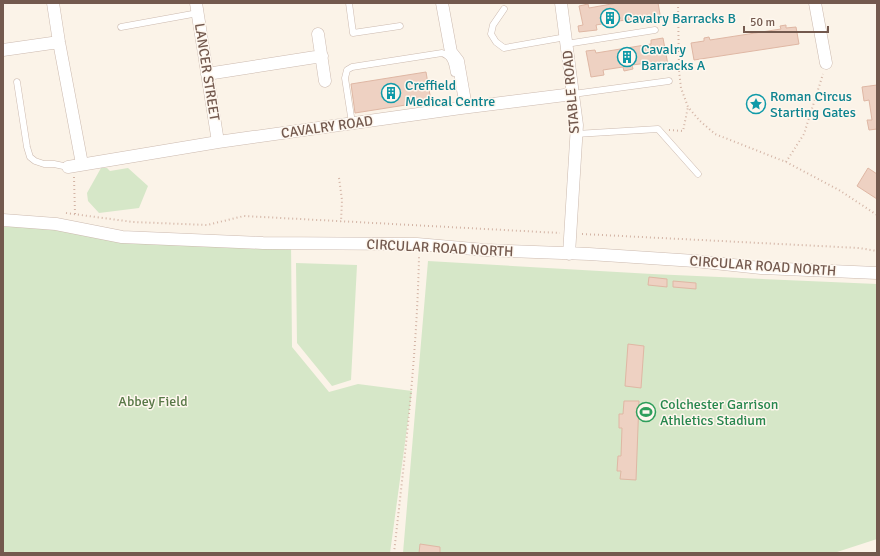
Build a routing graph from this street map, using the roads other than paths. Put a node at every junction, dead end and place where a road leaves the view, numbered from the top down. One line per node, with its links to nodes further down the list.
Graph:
1 (53, 3): 13 (street)
2 (349, 3): 8 (lane)
3 (442, 3): 22 (street)
4 (561, 3): 12 (street, STABLE ROAD)
5 (815, 3): 16 (street)
6 (197, 8): 9 (lane); 17 (street, LANCER STREET)
7 (504, 9): 12 (lane)
8 (400, 26)
9 (121, 27)
10 (655, 30): 12 (lane)
11 (318, 34): 15 (street)
12 (566, 40): 21 (street, STABLE ROAD)
13 (59, 42): 14 (street); 26 (street)
14 (3, 50)
15 (322, 56): 17 (street); 18 (street)
16 (826, 63)
17 (207, 74): 25 (street, LANCER STREET)
18 (325, 81)
19 (669, 81): 21 (lane)
20 (17, 82): 26 (lane)
21 (573, 94): 22 (street, CAVALRY ROAD); 24 (street, STABLE ROAD)
22 (463, 108): 23 (street, CAVALRY ROAD); 23 (lane)
23 (352, 123): 25 (street, CAVALRY ROAD)
24 (576, 134): 27 (lane); 29 (street, STABLE ROAD)
25 (218, 142): 26 (street, CAVALRY ROAD)
26 (74, 166)
27 (698, 174)
28 (3, 220): 29 (street, CIRCULAR ROAD NORTH)
29 (569, 254): 30 (street, CIRCULAR ROAD NORTH)
30 (877, 273)

